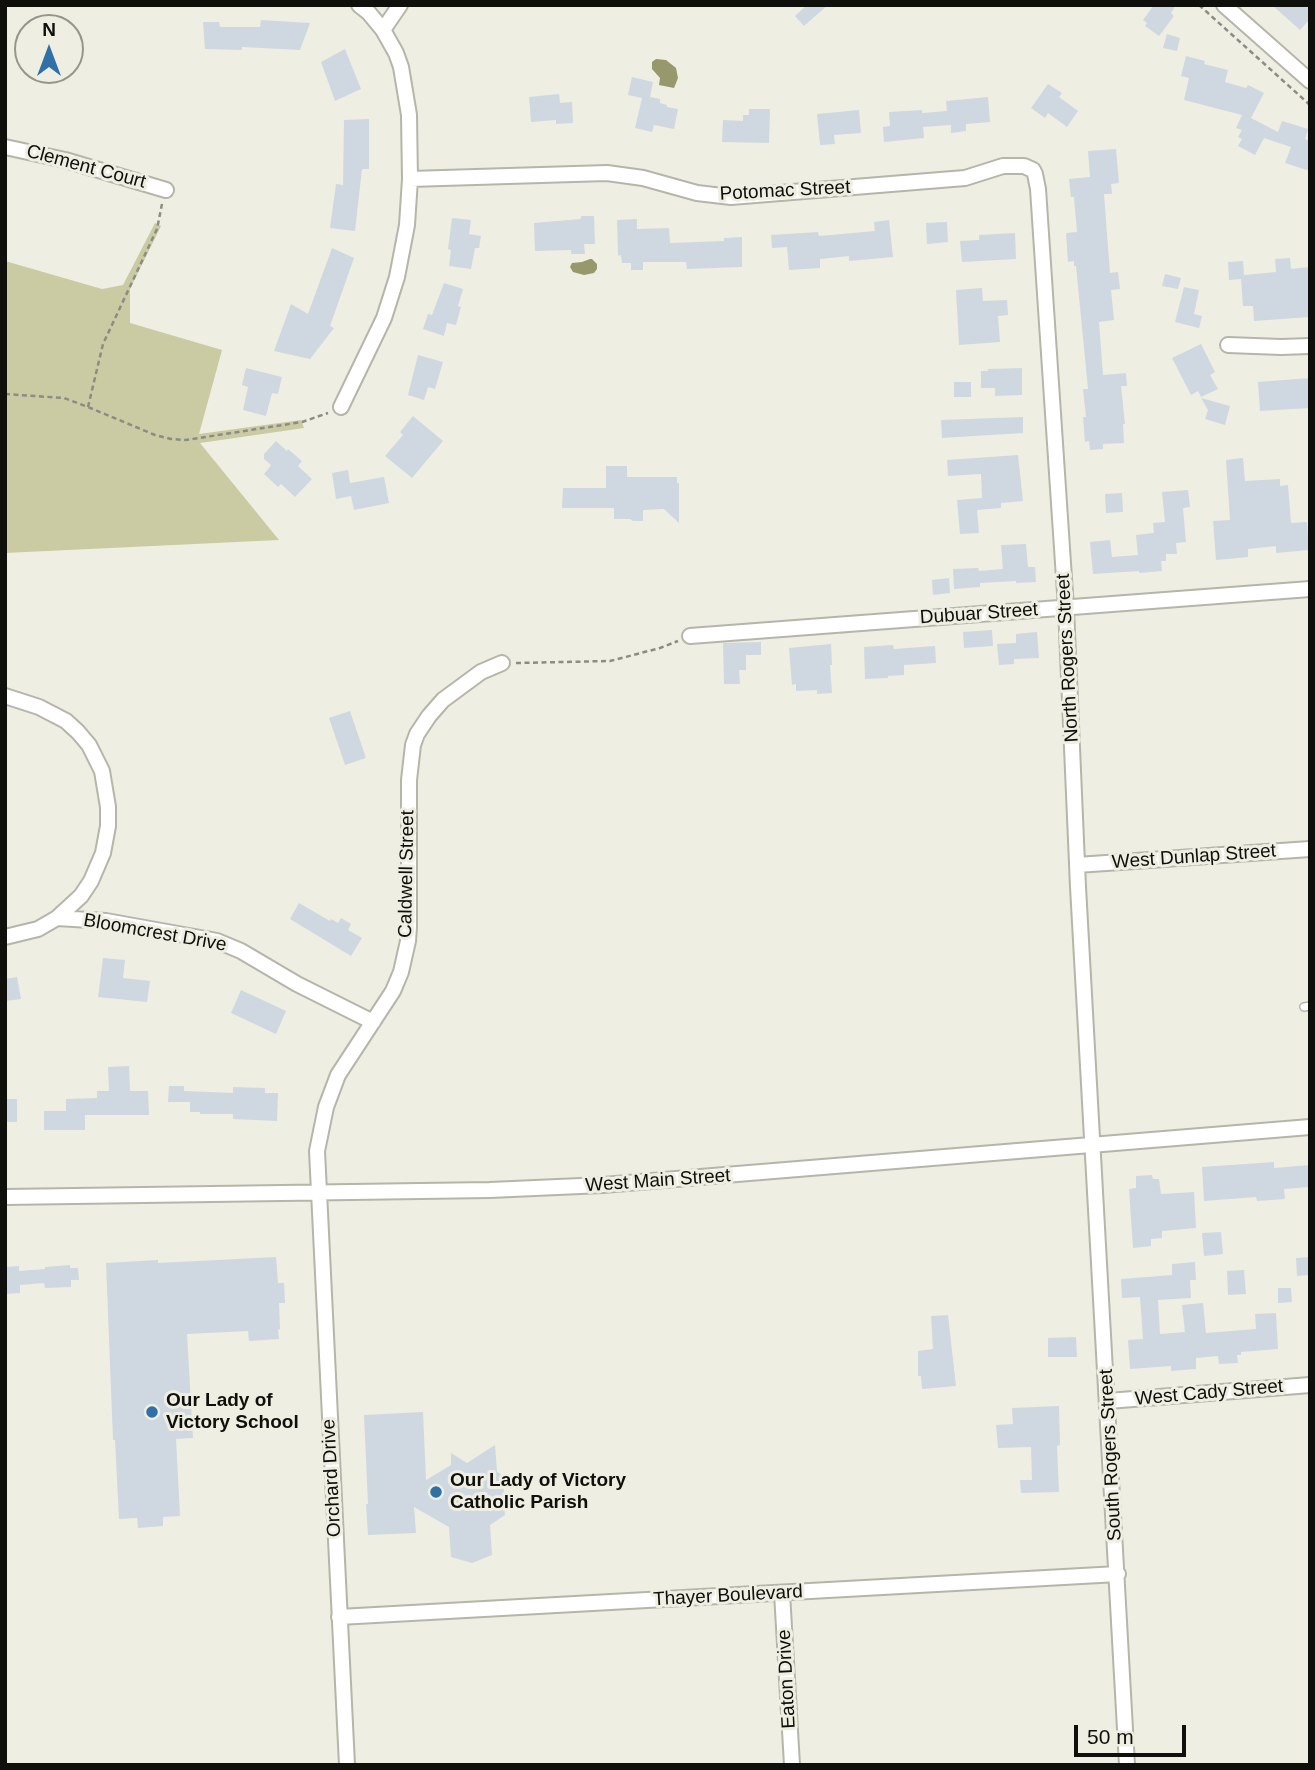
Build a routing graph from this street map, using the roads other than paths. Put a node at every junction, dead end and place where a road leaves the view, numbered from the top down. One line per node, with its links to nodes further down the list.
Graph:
1 (359, 5): 4 (street)
2 (400, 5): 4 (street)
3 (1224, 5): 5 (street)
4 (383, 30): 8 (street)
5 (1310, 81)
6 (5, 147): 9 (street, Clement Court)
7 (1033, 170): 8 (street, Potomac Street); 14 (street, North Rogers Street)
8 (411, 179): 12 (street)
9 (166, 190)
10 (1228, 345): 11 (street)
11 (1310, 346)
12 (341, 407)
13 (1310, 589): 14 (street, Dubuar Street)
14 (1066, 608): 15 (street, Dubuar Street); 19 (street, North Rogers Street)
15 (690, 636)
16 (502, 663): 22 (street, Caldwell Street)
17 (5, 696): 20 (street)
18 (1310, 849): 19 (street, West Dunlap Street)
19 (1077, 865): 24 (street, North Rogers Street)
20 (57, 918): 21 (street, Bloomcrest Drive); 22 (street, Bloomcrest Drive)
21 (5, 937)
22 (373, 1022): 25 (street, Caldwell Street)
23 (1310, 1127): 24 (street, West Main Street)
24 (1092, 1146): 25 (street, West Main Street); 28 (street, South Rogers Street)
25 (318, 1191): 26 (street, West Main Street); 31 (street, Orchard Drive)
26 (5, 1197)
27 (1310, 1385): 28 (street, West Cady Street)
28 (1108, 1401): 29 (street, South Rogers Street)
29 (1118, 1574): 30 (street, Thayer Boulevard); 34 (street, South Rogers Street)
30 (782, 1593): 31 (street, Thayer Boulevard); 33 (street, Eaton Drive)
31 (339, 1617): 32 (street, Orchard Drive)
32 (347, 1765)
33 (792, 1765)
34 (1127, 1765)

